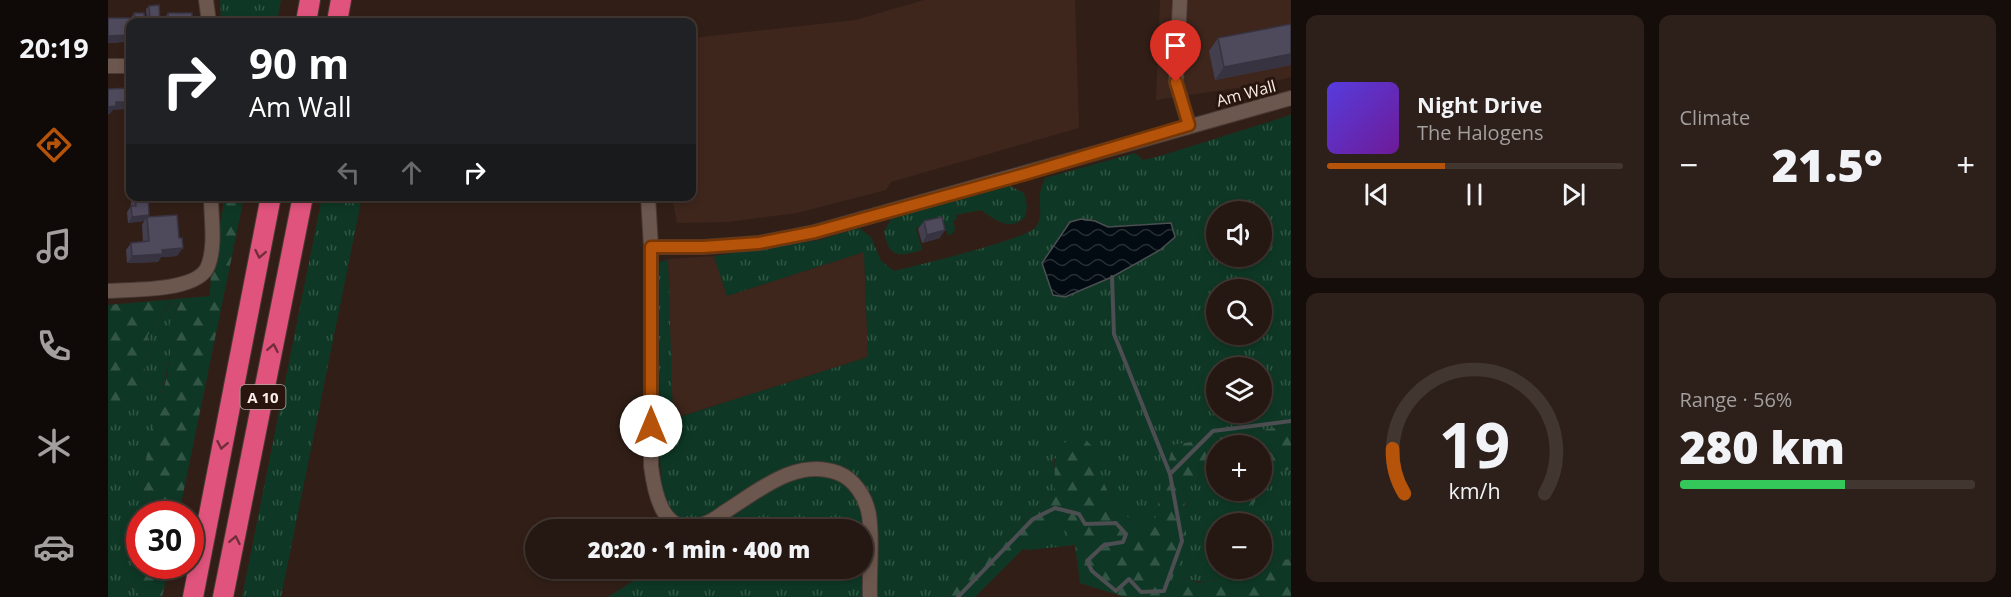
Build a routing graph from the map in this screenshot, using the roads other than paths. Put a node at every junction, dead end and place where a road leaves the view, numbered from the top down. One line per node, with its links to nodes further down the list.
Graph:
1 (206, 0): 5 (street)
2 (310, 0): 6 (highway)
3 (341, 0): 7 (highway)
4 (1180, 0): 11 (street)
5 (208, 18)
6 (307, 18)
7 (338, 18)
8 (108, 66): 9 (street)
9 (126, 66)
10 (1291, 98): 11 (street, Am Wall)
11 (1189, 125): 16 (street, Am Wall)
12 (211, 201): 17 (street)
13 (271, 201): 18 (highway, A 10, one-way to 18)
14 (302, 201): 19 (highway, A 10, one-way to 14)
15 (648, 201): 16 (street)
16 (651, 247): 20 (street)
17 (108, 291)
18 (193, 597)
19 (223, 597)
20 (870, 597)

